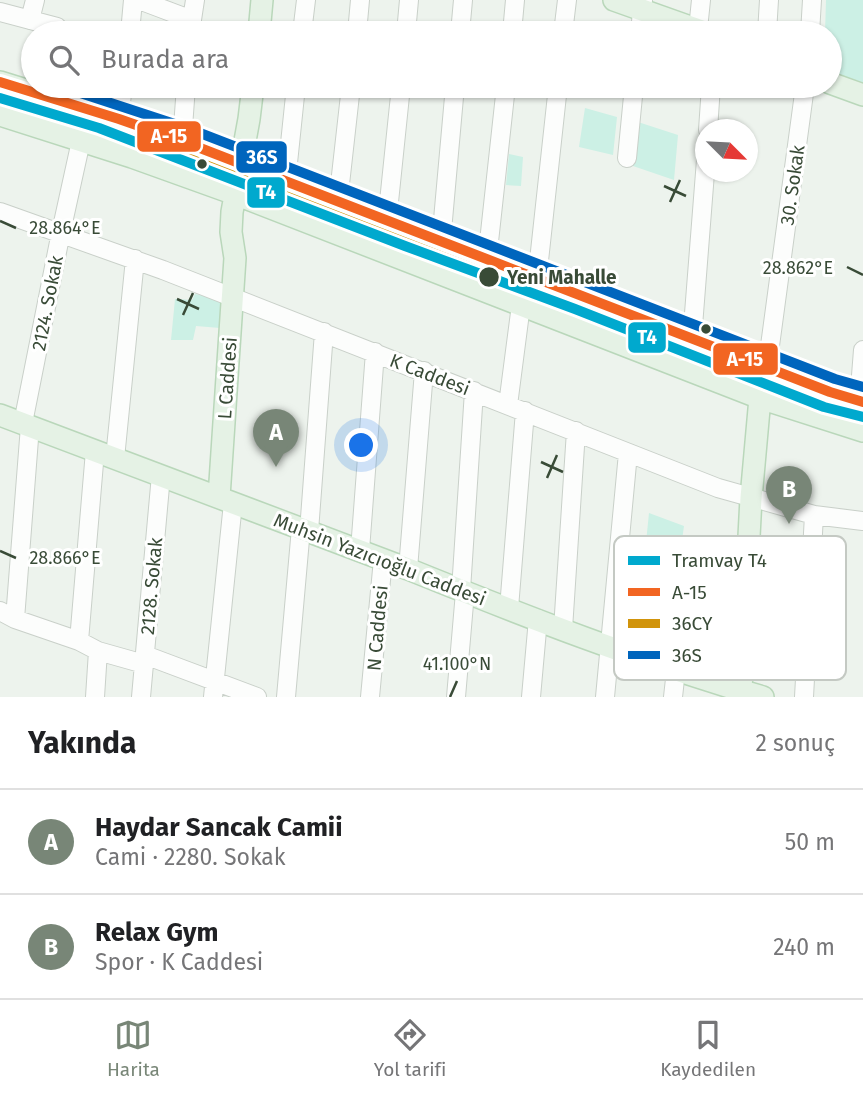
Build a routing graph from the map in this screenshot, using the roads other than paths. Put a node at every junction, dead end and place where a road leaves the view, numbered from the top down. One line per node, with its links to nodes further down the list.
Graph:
1 (35, 0): 19 (street)
2 (133, 0): 21 (street)
3 (139, 0): 22 (street)
4 (195, 0): 23 (street)
5 (262, 0): 24 (main road)
6 (272, 0): 25 (main road)
7 (306, 0): 26 (street)
8 (360, 0): 27 (street)
9 (409, 0): 28 (street)
10 (463, 0): 29 (street)
11 (515, 0): 30 (street)
12 (567, 0): 31 (street)
13 (614, 0): 17 (main road)
14 (701, 0): 33 (street)
15 (769, 0): 34 (street)
16 (812, 0): 35 (street)
17 (643, 5): 32 (main road)
18 (0, 12): 19 (street)
19 (30, 20): 20 (street)
20 (34, 21)
21 (131, 21)
22 (179, 21)
23 (192, 21)
24 (260, 21)
25 (269, 21)
26 (303, 21)
27 (358, 21)
28 (407, 21)
29 (461, 21)
30 (513, 21)
31 (565, 21)
32 (679, 21)
33 (702, 21)
34 (768, 21)
35 (811, 21)
36 (0, 82): 38 (main road)
37 (842, 87): 39 (main road)
38 (21, 89)
39 (863, 95)
40 (51, 98): 55 (main road)
41 (122, 98): 55 (street)
42 (185, 98): 58 (street)
43 (252, 98): 60 (main road)
44 (260, 98): 60 (main road)
45 (295, 98): 61 (street)
46 (350, 98): 64 (street)
47 (400, 98): 66 (street)
48 (454, 98): 68 (street)
49 (505, 98): 70 (street)
50 (557, 98): 71 (street)
51 (633, 98): 59 (street)
52 (710, 98): 56 (street)
53 (803, 98): 78 (street, 30. Sokak)
54 (0, 115): 57 (main road)
55 (119, 119): 58 (main road)
56 (709, 119)
57 (82, 141): 63 (main road); 67 (street, 2124. Sokak)
58 (182, 141): 60 (main road)
59 (627, 158)
60 (247, 166): 61 (main road); 63 (main road, L Caddesi)
61 (286, 182): 64 (main road)
62 (703, 182): 75 (street)
63 (241, 196): 72 (main road, L Caddesi); 73 (main road)
64 (338, 202): 66 (main road)
65 (0, 212): 67 (street, K Caddesi)
66 (387, 221): 68 (main road)
67 (61, 232): 69 (street, K Caddesi); 86 (street, 2124. Sokak)
68 (440, 242): 70 (main road)
69 (135, 259): 72 (street, K Caddesi); 90 (street)
70 (487, 260): 71 (main road)
71 (537, 279): 75 (main road)
72 (232, 297): 74 (street, K Caddesi); 93 (main road, L Caddesi)
73 (521, 305): 81 (main road); 83 (street)
74 (324, 332): 77 (street, K Caddesi); 96 (street)
75 (692, 339): 78 (main road)
76 (863, 350): 82 (street)
77 (375, 352): 79 (street, K Caddesi); 100 (street)
78 (767, 368): 82 (main road)
79 (424, 371): 80 (street, K Caddesi); 102 (street)
80 (474, 391): 83 (street, K Caddesi); 103 (street)
81 (760, 398): 87 (main road); 92 (main road)
82 (861, 402)
83 (508, 405): 84 (street, K Caddesi)
84 (525, 411): 88 (street, K Caddesi); 105 (street)
85 (0, 415): 86 (main road, Muhsin Yazıcıoğlu Caddesi)
86 (27, 425): 90 (main road, Muhsin Yazıcıoğlu Caddesi); 106 (street, 2124. Sokak)
87 (863, 430)
88 (576, 431): 89 (street, K Caddesi); 108 (street)
89 (628, 453): 92 (street, K Caddesi); 97 (street)
90 (105, 455): 91 (main road, Muhsin Yazıcıoğlu Caddesi); 109 (street)
91 (161, 475): 93 (main road, Muhsin Yazıcıoğlu Caddesi); 113 (street, 2128. Sokak)
92 (751, 498): 94 (street, K Caddesi); 98 (main road)
93 (226, 500): 96 (main road, Muhsin Yazıcıoğlu Caddesi); 115 (street)
94 (814, 515): 95 (street, K Caddesi); 99 (street)
95 (863, 521)
96 (305, 530): 100 (main road, Muhsin Yazıcıoğlu Caddesi); 120 (street)
97 (620, 536)
98 (749, 536)
99 (813, 536)
100 (360, 550): 101 (main road, Muhsin Yazıcıoğlu Caddesi)
101 (383, 559): 102 (main road, Muhsin Yazıcıoğlu Caddesi); 121 (street, N Caddesi)
102 (408, 569): 103 (main road, Muhsin Yazıcıoğlu Caddesi)
103 (463, 591): 105 (main road, Muhsin Yazıcıoğlu Caddesi); 122 (street)
104 (614, 603): 110 (street)
105 (509, 608): 107 (main road, Muhsin Yazıcıoğlu Caddesi)
106 (7, 615): 109 (street)
107 (538, 619): 108 (main road, Muhsin Yazıcıoğlu Caddesi); 123 (street)
108 (563, 629): 110 (main road, Muhsin Yazıcıoğlu Caddesi)
109 (79, 640): 112 (street)
110 (610, 646): 111 (main road, Muhsin Yazıcıoğlu Caddesi); 124 (street)
111 (614, 647)
112 (98, 651): 113 (street); 117 (street)
113 (144, 660): 115 (street); 118 (street, 2128. Sokak)
114 (703, 680): 116 (main road, Muhsin Yazıcıoğlu Caddesi)
115 (214, 689): 119 (street)
116 (740, 694): 125 (main road, Muhsin Yazıcıoğlu Caddesi)
117 (95, 697)
118 (141, 697)
119 (257, 697)
120 (286, 697)
121 (370, 697)
122 (456, 697)
123 (531, 697)
124 (605, 697)
125 (763, 697)

